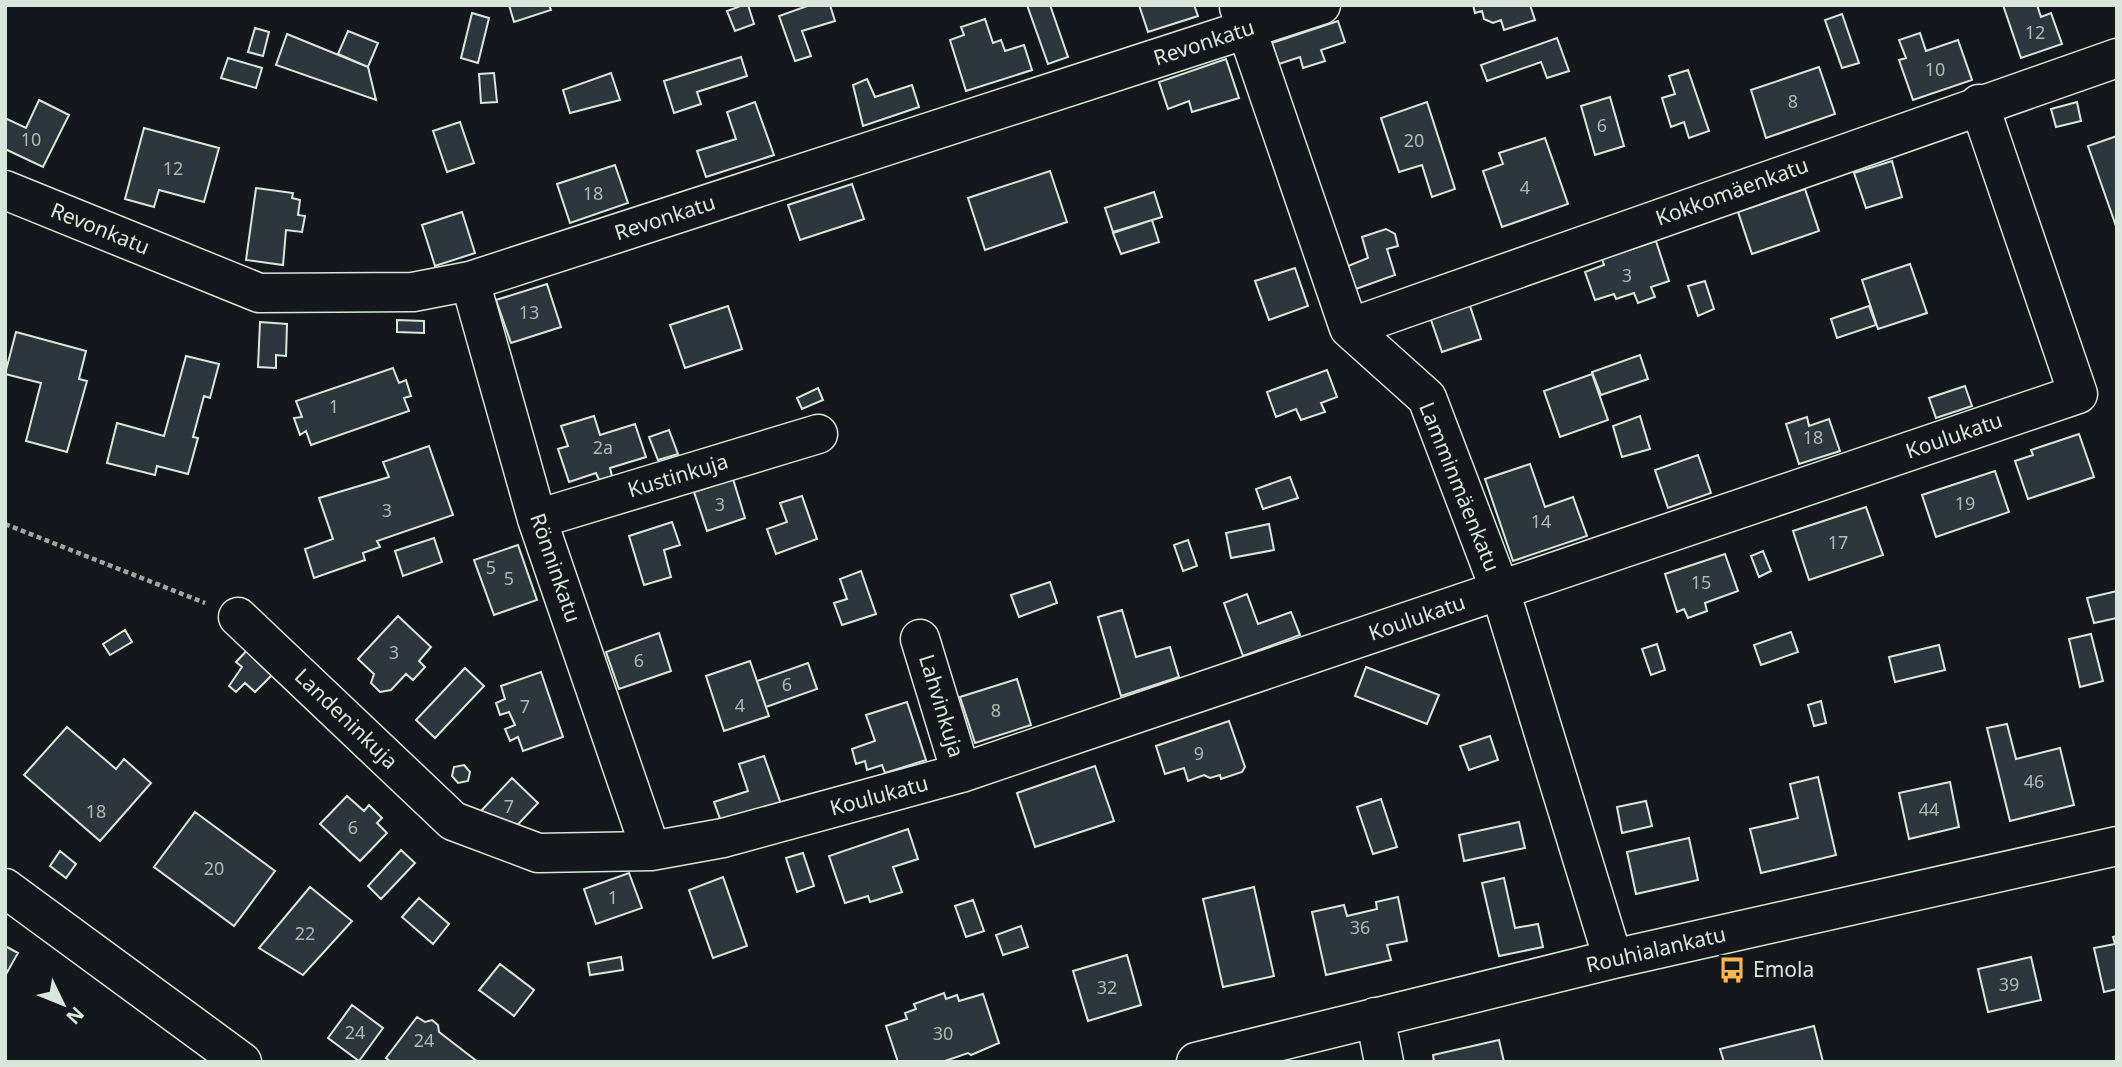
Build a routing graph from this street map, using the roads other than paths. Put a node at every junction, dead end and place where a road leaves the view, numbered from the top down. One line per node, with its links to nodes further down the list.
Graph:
1 (1321, 5): 2 (street, Revonkatu)
2 (1243, 17): 6 (street, Revonkatu); 7 (street, Lamminmäenkatu)
3 (2117, 58): 4 (street, Kokkomäenkatu)
4 (1979, 104): 7 (street, Kokkomäenkatu); 10 (street, Koulukatu)
5 (5, 190): 6 (street, Revonkatu)
6 (470, 281): 9 (street, Rönninkatu)
7 (1349, 328): 10 (street, Lamminmäenkatu)
8 (818, 434): 9 (street, Kustinkuja)
9 (537, 519): 16 (street, Rönninkatu)
10 (1500, 590): 13 (street, Koulukatu); 18 (street, Lamminmäenkatu)
11 (238, 617): 14 (street, Landeninkuja)
12 (920, 639): 13 (street, Lahvinkuja)
13 (961, 774): 16 (street, Koulukatu)
14 (453, 821): 16 (street, Koulukatu)
15 (2117, 846): 18 (street, Rouhialankatu)
16 (651, 851)
17 (5, 888): 20 (street)
18 (1613, 959): 19 (street, Rouhialankatu)
19 (1375, 1017): 21 (street, Rouhialankatu); 22 (street)
20 (242, 1062)
21 (1196, 1062)
22 (1384, 1062)

